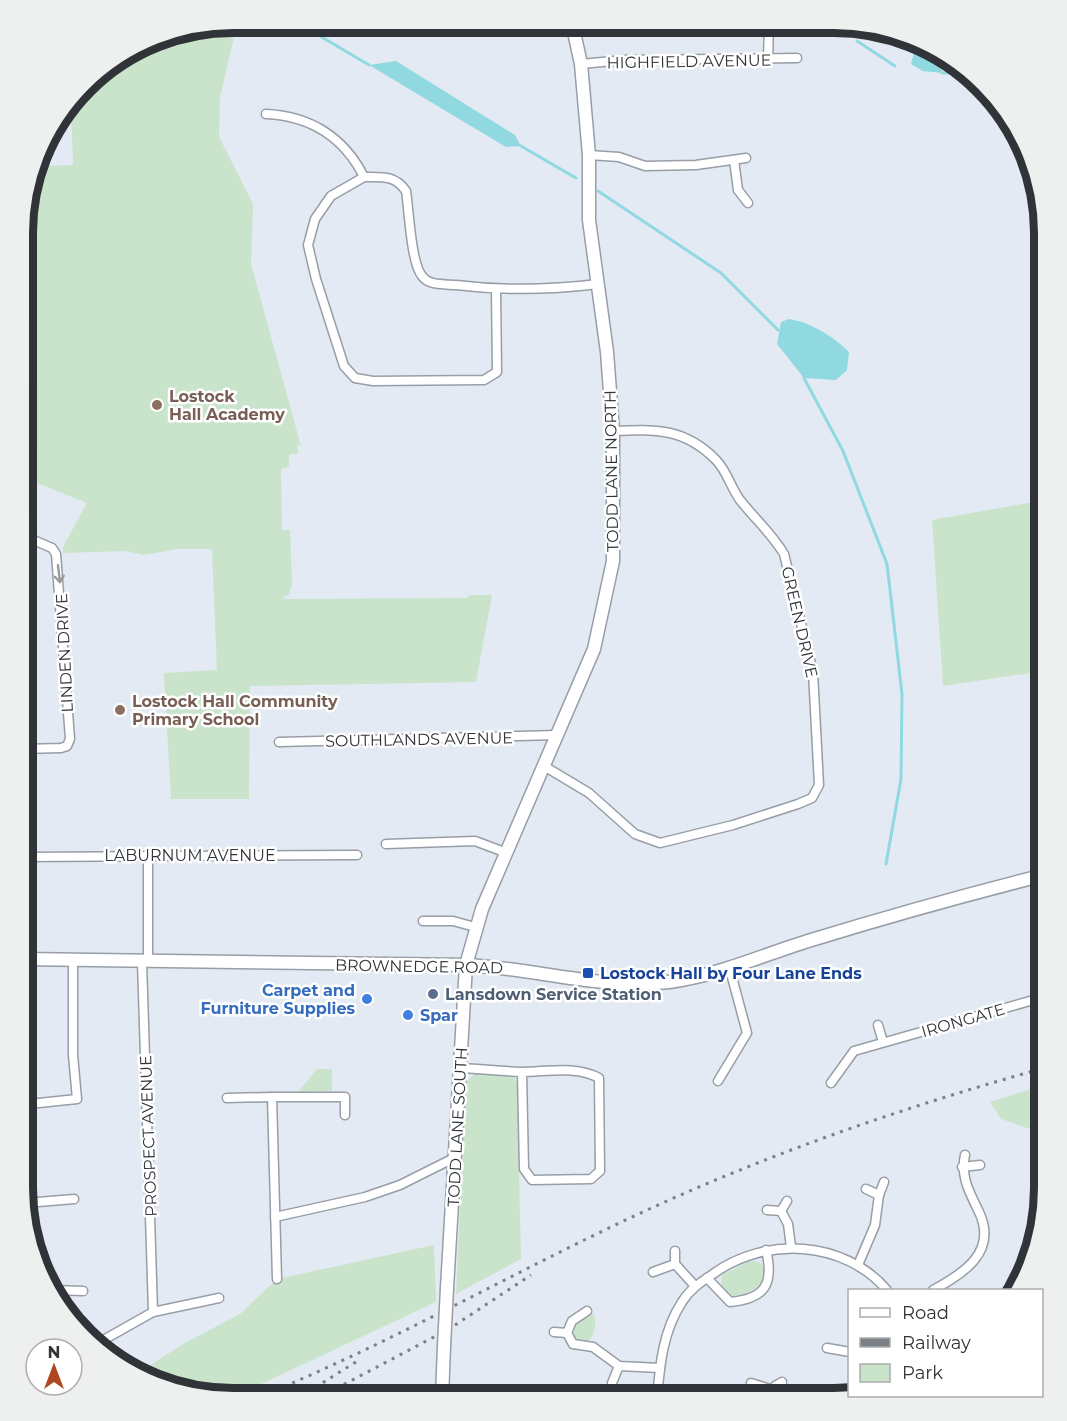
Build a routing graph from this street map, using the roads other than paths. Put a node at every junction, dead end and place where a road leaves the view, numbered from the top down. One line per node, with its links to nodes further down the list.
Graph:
1 (574, 33): 5 (street, TODD LANE NORTH)
2 (769, 33): 4 (street)
3 (797, 58): 4 (street, HIGHFIELD AVENUE)
4 (768, 59): 5 (street, HIGHFIELD AVENUE)
5 (582, 64): 7 (street, TODD LANE NORTH)
6 (266, 114): 10 (street)
7 (588, 155): 9 (street); 12 (street, TODD LANE NORTH)
8 (746, 158): 9 (street)
9 (734, 160): 11 (street)
10 (364, 177): 13 (street); 13 (street)
11 (748, 203)
12 (598, 284): 13 (street); 14 (street, TODD LANE NORTH)
13 (496, 290)
14 (613, 431): 16 (street, TODD LANE NORTH); 19 (street, GREEN DRIVE)
15 (33, 540): 18 (street, LINDEN DRIVE, one-way to 18)
16 (558, 735): 17 (street, SOUTHLANDS AVENUE); 19 (street, TODD LANE NORTH)
17 (279, 742)
18 (33, 749)
19 (544, 766): 21 (street, TODD LANE NORTH)
20 (386, 844): 21 (street)
21 (507, 853): 27 (street, TODD LANE NORTH)
22 (148, 855): 23 (street, LABURNUM AVENUE); 24 (street, LABURNUM AVENUE); 30 (street, PROSPECT AVENUE)
23 (357, 855)
24 (33, 857)
25 (1034, 878): 32 (street, BROWNEDGE ROAD)
26 (423, 921): 27 (street)
27 (475, 927): 31 (street, TODD LANE NORTH)
28 (33, 959): 29 (street, BROWNEDGE ROAD)
29 (73, 960): 30 (street, BROWNEDGE ROAD); 42 (street)
30 (145, 961): 31 (street, BROWNEDGE ROAD); 71 (street, PROSPECT AVENUE)
31 (466, 965): 32 (street, BROWNEDGE ROAD); 36 (street, TODD LANE SOUTH)
32 (729, 966): 38 (street)
33 (1034, 1001): 35 (street, IRONGATE)
34 (878, 1025): 35 (street)
35 (883, 1042): 39 (street, IRONGATE)
36 (460, 1068): 37 (street); 45 (street, TODD LANE SOUTH)
37 (522, 1072): 37 (street)
38 (718, 1081)
39 (831, 1083)
40 (272, 1097): 41 (street); 43 (street); 56 (street)
41 (227, 1098)
42 (33, 1104)
43 (345, 1115)
44 (965, 1155): 47 (street)
45 (454, 1158): 56 (street); 83 (street, TODD LANE SOUTH, bridge)
46 (980, 1165): 47 (street)
47 (962, 1167): 67 (street)
48 (884, 1182): 50 (street)
49 (866, 1189): 50 (street)
50 (879, 1195): 61 (street)
51 (74, 1199): 53 (street)
52 (787, 1201): 55 (street)
53 (34, 1202)
54 (767, 1210): 55 (street)
55 (781, 1211): 57 (street)
56 (275, 1217): 64 (street)
57 (791, 1247): 58 (street); 61 (street)
58 (766, 1250): 63 (street); 63 (street)
59 (675, 1251): 60 (street)
60 (675, 1264): 62 (street); 65 (street)
61 (858, 1265): 66 (street)
62 (653, 1272)
63 (707, 1278): 65 (street)
64 (277, 1279)
65 (695, 1286): 79 (street)
66 (886, 1289)
67 (935, 1289)
68 (61, 1290): 69 (street)
69 (83, 1291)
70 (219, 1298): 71 (street)
71 (153, 1311): 75 (street)
72 (587, 1311): 74 (street)
73 (554, 1332): 74 (street)
74 (567, 1333): 78 (street)
75 (103, 1339)
76 (827, 1348): 77 (street)
77 (848, 1352)
78 (619, 1366): 79 (street); 81 (street)
79 (660, 1368): 84 (street)
80 (782, 1382): 86 (street)
81 (612, 1383)
82 (751, 1383): 85 (street)
83 (442, 1388)
84 (658, 1388)
85 (761, 1388)
86 (778, 1388)

